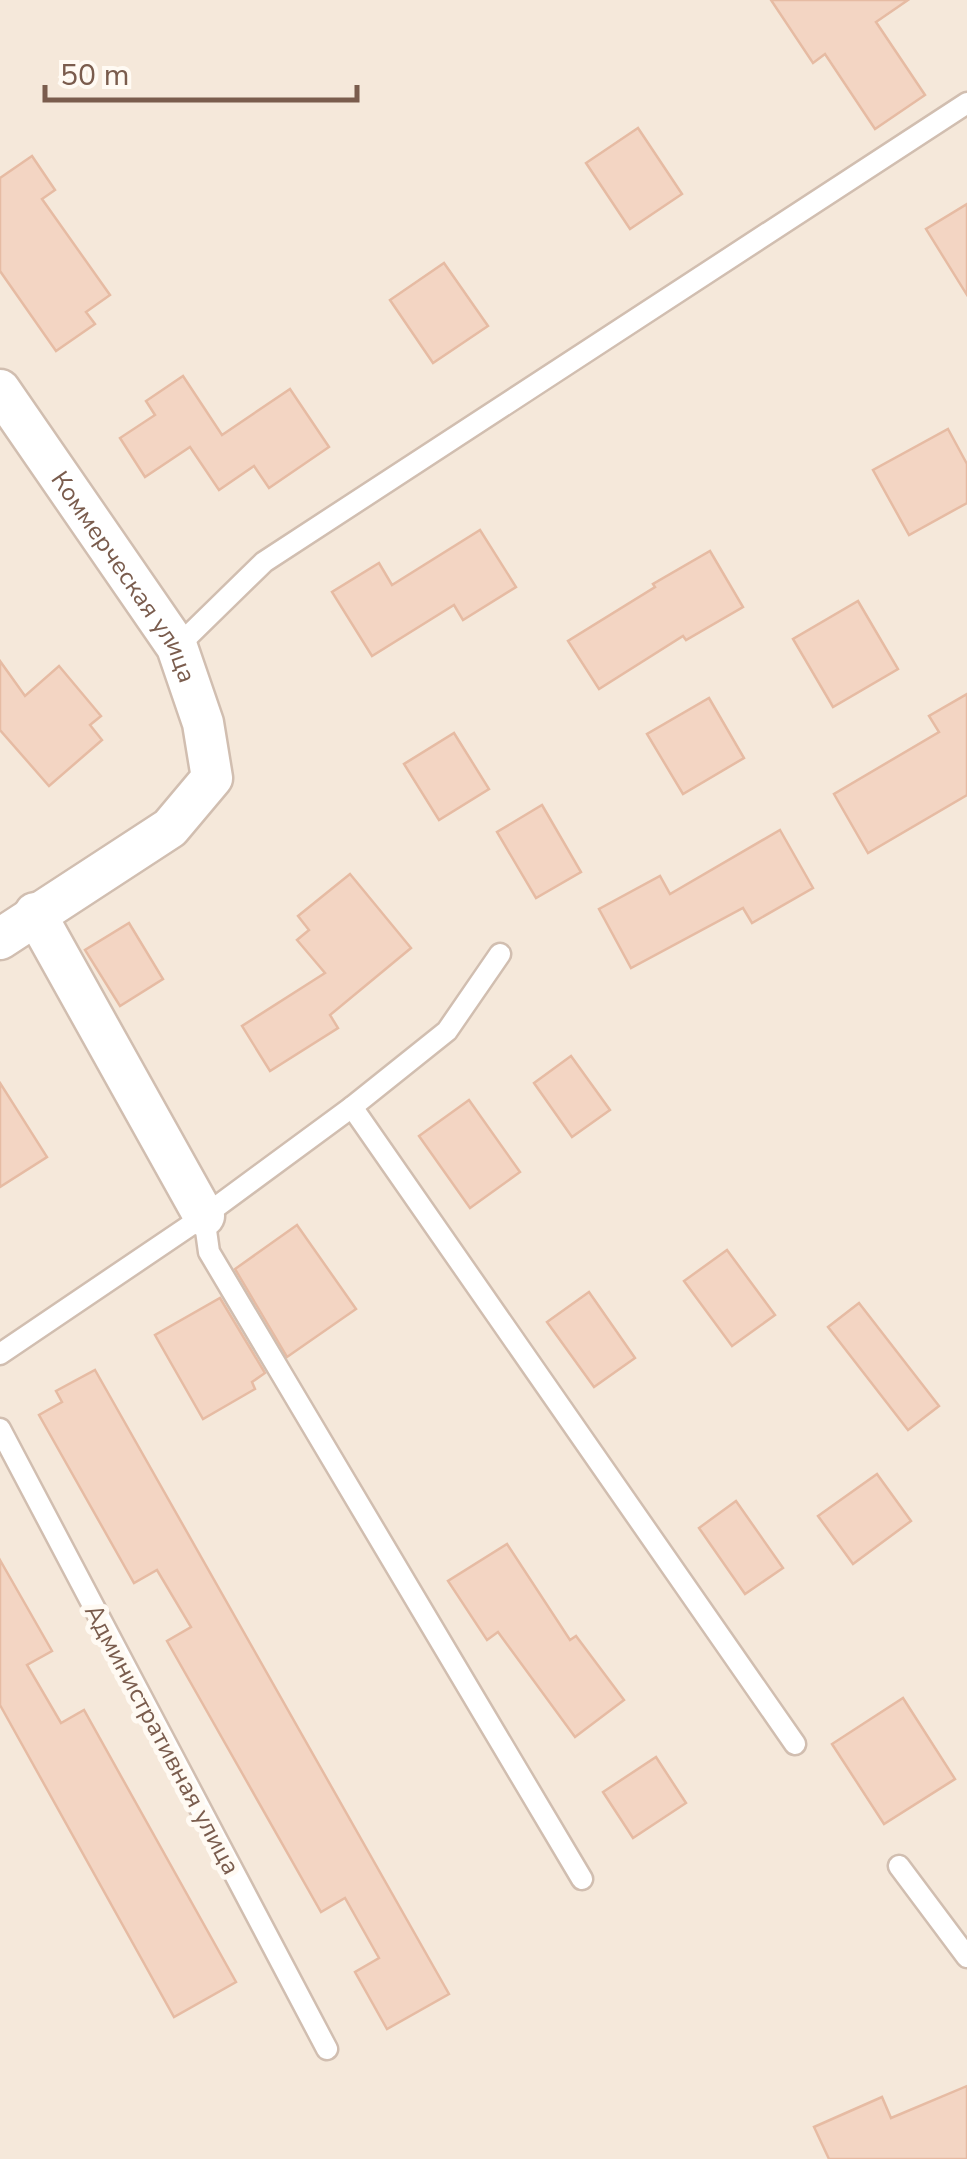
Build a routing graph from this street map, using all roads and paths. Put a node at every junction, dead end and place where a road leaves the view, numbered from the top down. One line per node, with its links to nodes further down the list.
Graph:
1 (967, 104): 3 (lane)
2 (0, 390): 3 (street, Коммерческая улица)
3 (176, 647): 4 (street, Коммерческая улица)
4 (35, 913): 5 (street); 8 (street)
5 (0, 939)
6 (500, 954): 7 (lane)
7 (352, 1107): 8 (lane); 11 (lane)
8 (204, 1216): 9 (lane); 13 (lane)
9 (0, 1354)
10 (0, 1429): 15 (lane, Административная улица)
11 (795, 1744)
12 (899, 1866): 14 (lane)
13 (582, 1880)
14 (967, 1957)
15 (327, 2049)

